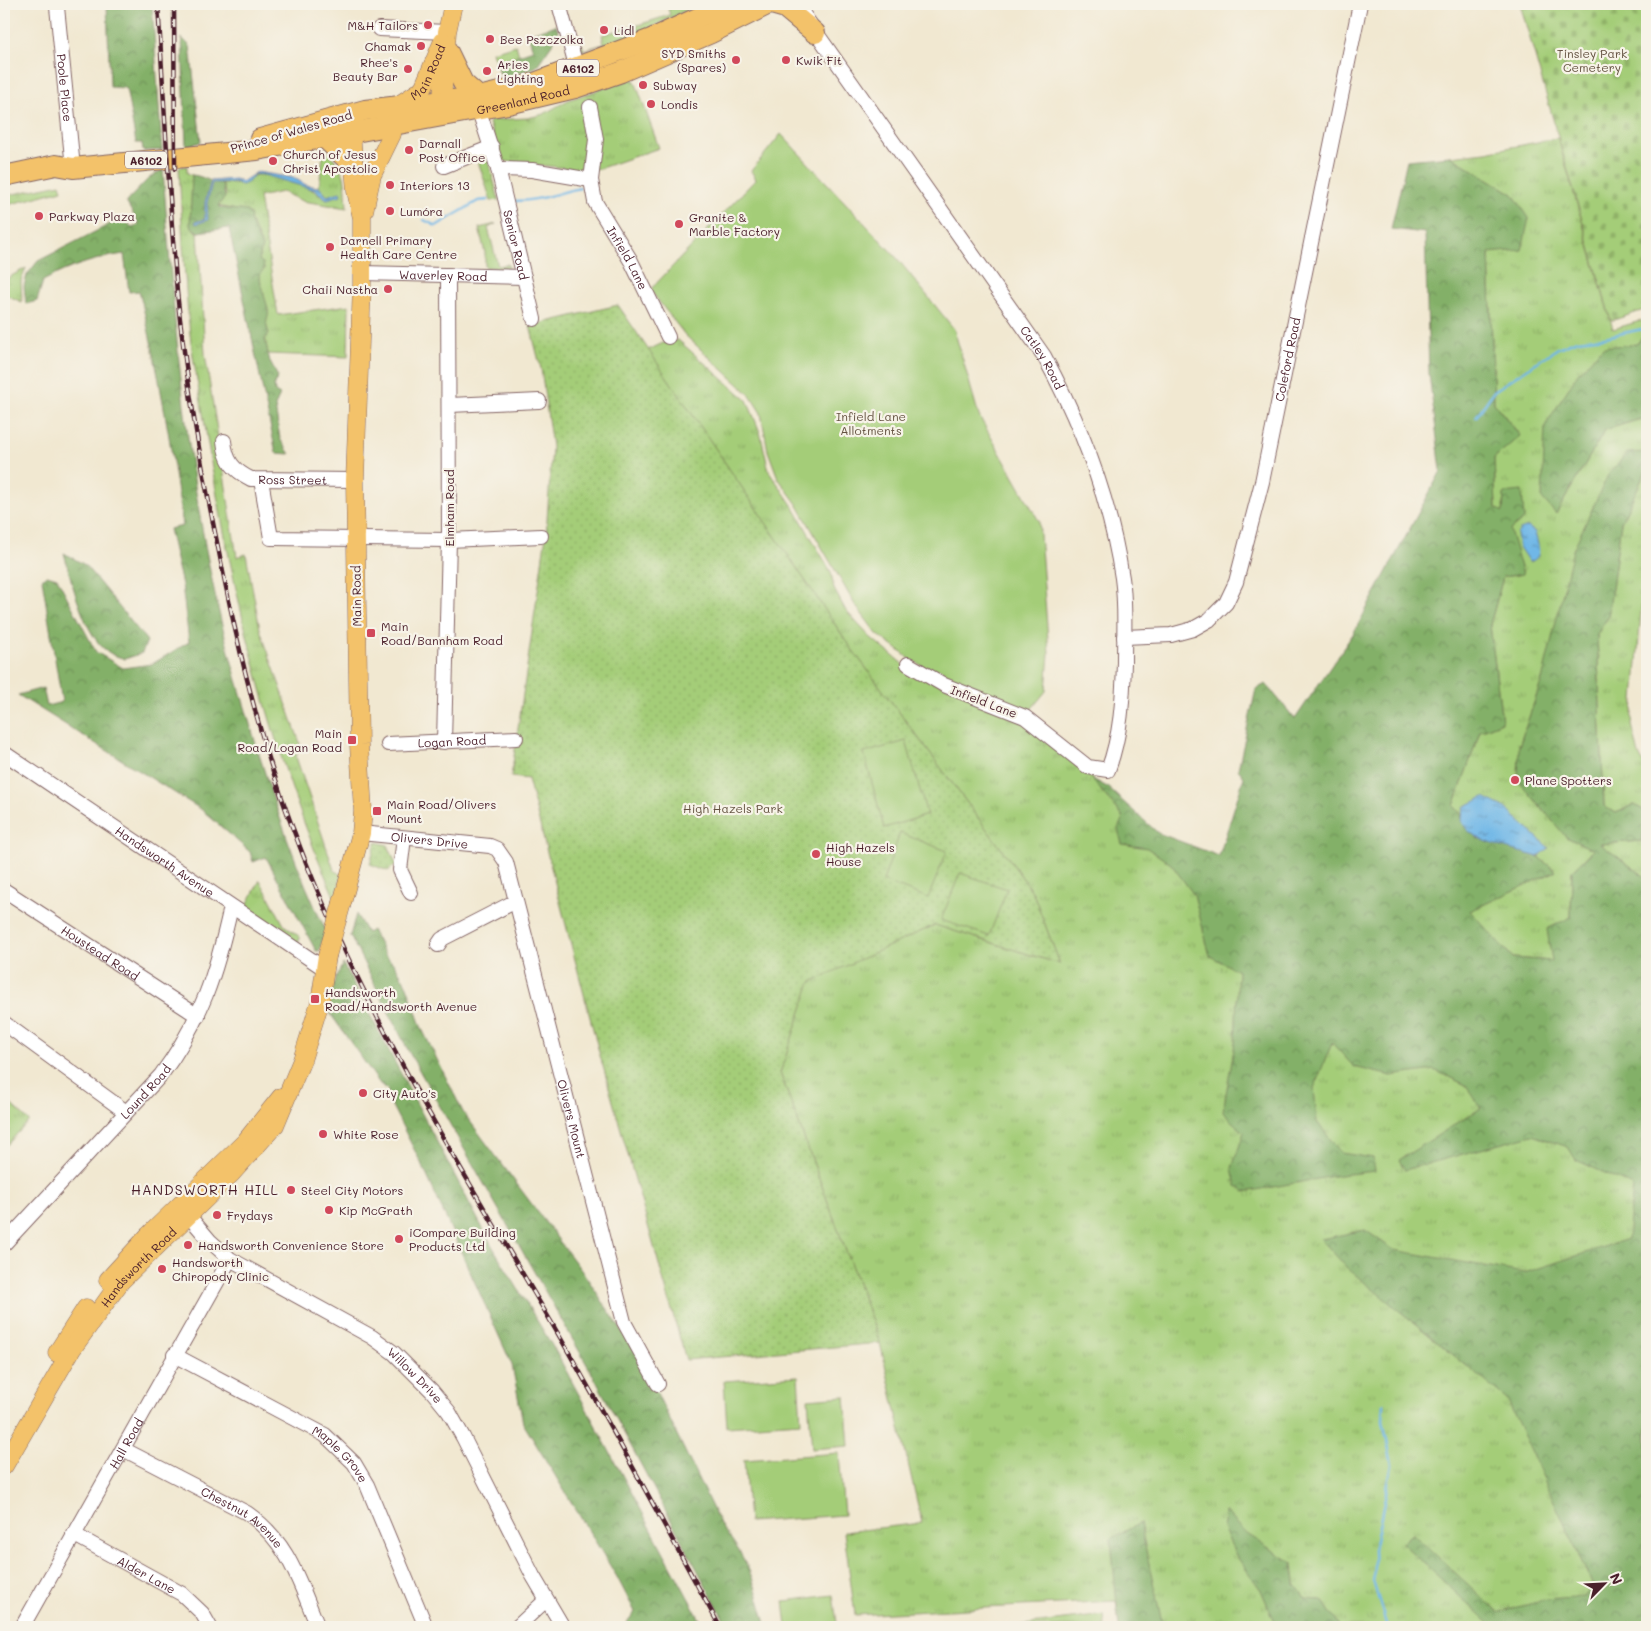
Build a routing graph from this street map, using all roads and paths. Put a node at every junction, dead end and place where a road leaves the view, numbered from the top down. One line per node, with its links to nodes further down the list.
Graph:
1 (453, 4): 11 (main road, Main Road)
2 (559, 4): 12 (street)
3 (769, 4): 6 (highway); 9 (highway); 10 (highway, Greenland Road / A6102)
4 (796, 4): 9 (street, Catley Road)
5 (1360, 4): 46 (street, Coleford Road)
6 (724, 5): 10 (highway); 12 (highway, Greenland Road / A6102)
7 (57, 7): 27 (street, Poole Place)
8 (379, 29): 11 (street)
9 (815, 32): 46 (street, Catley Road)
10 (711, 33): 15 (highway, Greenland Road / A6102)
11 (448, 42): 13 (main road, Main Road); 14 (main road, Main Road); 15 (highway)
12 (577, 69): 15 (highway, Greenland Road / A6102)
13 (442, 100): 14 (highway, Greenland Road / A6102); 15 (highway, Greenland Road / A6102); 18 (highway)
14 (400, 104): 17 (highway, Greenland Road / A6102)
15 (479, 104): 18 (highway, Greenland Road / A6102); 22 (street, Senior Road)
16 (590, 107): 30 (street, Infield Lane)
17 (365, 110): 19 (highway); 20 (highway); 23 (highway, Prince of Wales Road / A6102)
18 (429, 120): 19 (highway, Greenland Road / A6102)
19 (392, 126): 20 (highway, Greenland Road / A6102); 24 (main road, Main Road)
20 (351, 133): 21 (highway, Prince of Wales Road / A6102); 25 (main road, Main Road)
21 (325, 138): 23 (highway, Prince of Wales Road / A6102); 25 (highway)
22 (492, 147): 26 (street); 28 (street, Senior Road)
23 (219, 154): 27 (highway, Prince of Wales Road / A6102)
24 (376, 164): 25 (main road); 32 (main road, Main Road)
25 (353, 165): 32 (main road, Main Road)
26 (444, 166)
27 (73, 168): 29 (highway, Prince of Wales Road / A6102); 31 (highway, Prince of Wales Road / A6102)
28 (498, 169): 30 (street); 35 (street, Senior Road)
29 (4, 176)
30 (591, 180): 37 (street, Infield Lane)
31 (4, 185)
32 (362, 218): 33 (main road, Main Road)
33 (362, 273): 34 (street, Waverley Road); 42 (main road, Main Road)
34 (448, 275): 35 (street, Waverley Road); 39 (street, Elmham Road)
35 (524, 277): 36 (street, Senior Road)
36 (534, 319)
37 (668, 337)
38 (539, 401): 39 (street)
39 (450, 405): 45 (street, Elmham Road)
40 (224, 441): 41 (street, Ross Street)
41 (261, 480): 42 (street, Ross Street); 44 (street)
42 (355, 480): 44 (main road, Main Road)
43 (541, 536): 45 (street)
44 (355, 539): 45 (street); 53 (main road, Main Road)
45 (449, 540): 49 (street, Elmham Road)
46 (1124, 637): 52 (street, Catley Road)
47 (908, 664): 52 (street, Infield Lane)
48 (516, 738): 49 (street, Logan Road)
49 (444, 742): 50 (street, Logan Road)
50 (388, 744)
51 (4, 753): 59 (street, Handsworth Avenue)
52 (1108, 770)
53 (361, 832): 54 (street, Olivers Drive); 61 (main road, Main Road, bridge)
54 (404, 838): 55 (street, Olivers Drive); 57 (street)
55 (497, 849): 58 (street, Olivers Mount)
56 (4, 890): 62 (street, Houstead Road)
57 (411, 893)
58 (516, 901): 60 (street); 69 (street, Olivers Mount)
59 (231, 906): 61 (street, Handsworth Avenue); 62 (street, Lound Road)
60 (438, 945)
61 (326, 963): 65 (main road, Handsworth Road)
62 (198, 1016): 64 (street, Lound Road)
63 (4, 1023): 64 (street)
64 (126, 1112): 66 (street, Lound Road)
65 (185, 1211): 67 (street, Willow Drive); 70 (main road, Handsworth Road)
66 (4, 1244)
67 (230, 1259): 68 (street, Hall Road); 74 (street, Willow Drive)
68 (174, 1355): 71 (street, Hall Road); 78 (street, Maple Grove)
69 (658, 1384)
70 (7, 1445): 72 (main road, Handsworth Road)
71 (123, 1449): 73 (street, Hall Road); 77 (street, Chestnut Avenue)
72 (4, 1466)
73 (73, 1534): 75 (street, Hall Road); 76 (street, Alder Lane)
74 (546, 1600): 79 (street); 80 (street, Willow Drive)
75 (22, 1627)
76 (210, 1627)
77 (318, 1627)
78 (426, 1627)
79 (517, 1627)
80 (563, 1627)

